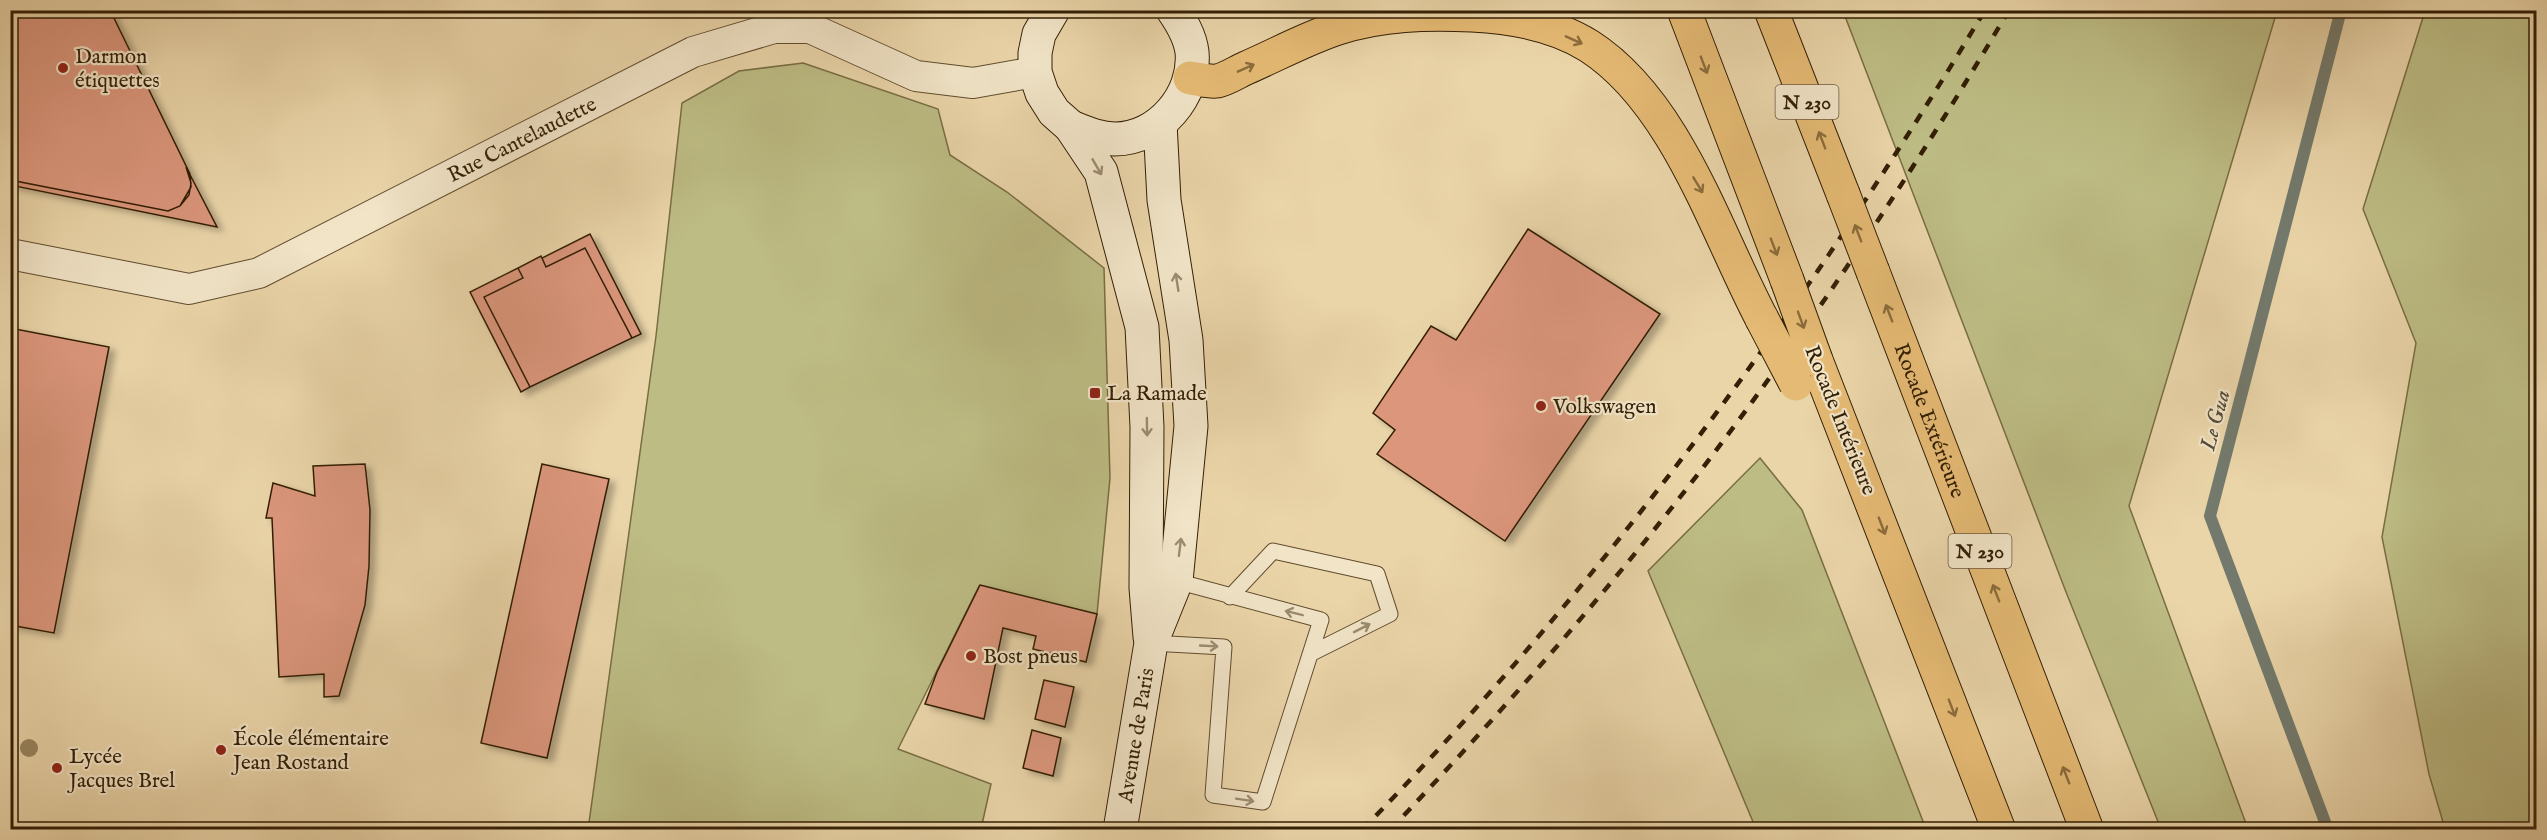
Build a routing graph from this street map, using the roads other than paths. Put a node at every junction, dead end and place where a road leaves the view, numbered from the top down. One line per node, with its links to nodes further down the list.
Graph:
1 (1173, 10): 6 (main road)
2 (1684, 10): 10 (highway, Rocade Intérieure, one-way to 10, bridge)
3 (1771, 10): 17 (highway, Rocade Extérieure / N 230, one-way to 3, bridge)
4 (1048, 13): 5 (main road)
5 (1035, 72): 8 (main road); 9 (street, Rue Cantelaudette)
6 (1190, 78): 7 (main road); 10 (highway, one-way to 10, bridge)
7 (1160, 123): 8 (main road); 11 (main road, one-way to 7)
8 (1071, 127): 13 (main road, one-way to 13)
9 (10, 254)
10 (1806, 372): 16 (highway, Rocade Intérieure, one-way to 16)
11 (1176, 581): 12 (lane); 13 (main road)
12 (1230, 597): 14 (lane, one-way to 12); 14 (lane, one-way to 12)
13 (1151, 643): 14 (lane, one-way to 14); 15 (main road, Avenue de Paris)
14 (1310, 654)
15 (1120, 830)
16 (1999, 830)
17 (2087, 830)

